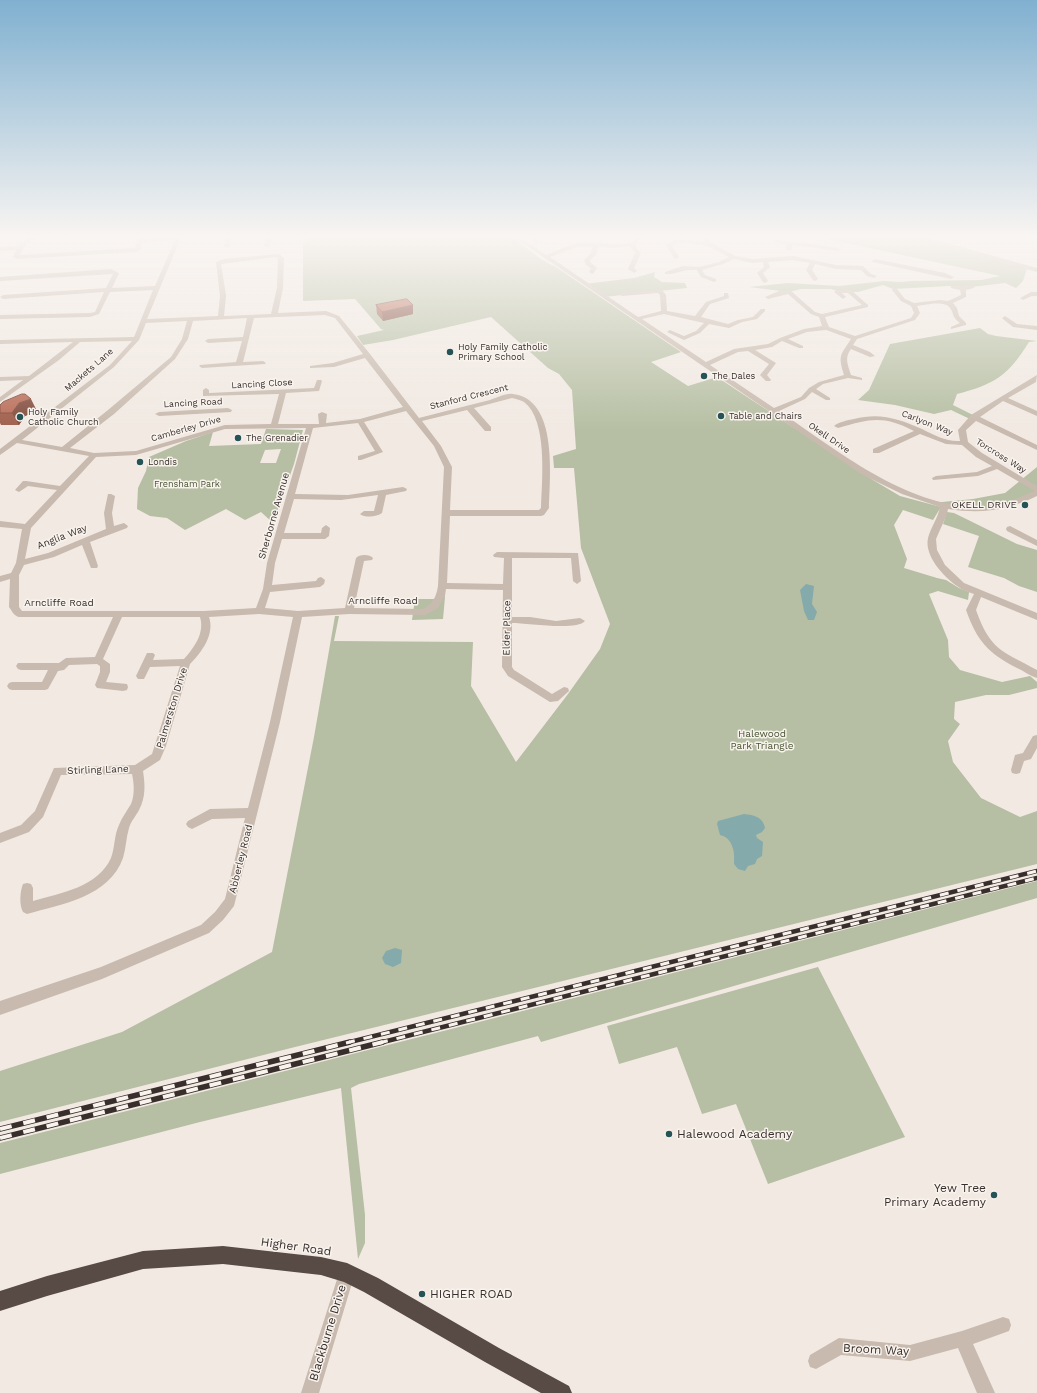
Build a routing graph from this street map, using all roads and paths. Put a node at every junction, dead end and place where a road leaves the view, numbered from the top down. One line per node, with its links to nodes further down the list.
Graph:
1 (103, 300): 19 (street)
2 (152, 300): 25 (street, Mackets Lane)
3 (222, 300): 20 (street)
4 (277, 300): 17 (street)
5 (608, 300): 24 (street, Okell Drive)
6 (664, 300): 14 (street)
7 (717, 300): 22 (street)
8 (798, 300): 18 (street)
9 (859, 300): 18 (street)
10 (903, 300): 13 (street)
11 (955, 300): 12 (street)
12 (949, 303): 13 (street); 28 (street)
13 (913, 305): 31 (street)
14 (664, 312): 22 (street); 24 (street)
15 (771, 314): 26 (street)
16 (251, 316): 17 (street, Arncliffe Road); 20 (street, Arncliffe Road); 33 (street)
17 (274, 316): 41 (street, Arncliffe Road)
18 (822, 316): 27 (street)
19 (0, 317)
20 (220, 317): 21 (street, Arncliffe Road)
21 (191, 318): 25 (street, Arncliffe Road); 81 (street)
22 (698, 318): 26 (street)
23 (1006, 318): 29 (street)
24 (636, 319): 45 (street, Okell Drive)
25 (143, 321): 32 (street, Mackets Lane)
26 (708, 322): 30 (street)
27 (826, 328): 31 (street); 34 (street)
28 (953, 328)
29 (1037, 328)
30 (670, 332)
31 (855, 338): 38 (street)
32 (137, 339): 35 (street); 78 (street, Mackets Lane)
33 (246, 339): 36 (street); 44 (street)
34 (782, 339): 39 (street); 40 (street)
35 (78, 341): 37 (street); 51 (street)
36 (208, 341)
37 (0, 342)
38 (850, 346): 42 (street); 48 (street)
39 (801, 347)
40 (750, 348): 45 (street); 53 (street)
41 (368, 355): 46 (street); 63 (street, Arncliffe Road)
42 (872, 356)
43 (263, 363): 44 (street)
44 (239, 364): 47 (street)
45 (705, 365): 66 (street, Okell Drive)
46 (312, 366)
47 (206, 368)
48 (848, 376): 52 (street); 56 (street)
49 (1037, 377): 55 (street, Torcross Way)
50 (0, 378): 51 (street)
51 (30, 378): 61 (street)
52 (860, 379)
53 (768, 380)
54 (319, 381): 58 (street, Lancing Close)
55 (1034, 384): 59 (street, Torcross Way)
56 (811, 389): 60 (street); 66 (street)
57 (206, 390): 65 (street, Lancing Close)
58 (283, 392): 65 (street, Lancing Close); 72 (street)
59 (1003, 398): 68 (street); 69 (street, Torcross Way)
60 (828, 399)
61 (0, 400)
62 (469, 407): 70 (street, Stanford Crescent); 76 (street); 97 (street, Stanford Crescent)
63 (407, 408): 70 (street, Arncliffe Road); 71 (street, Camberley Drive)
64 (314, 410): 74 (street)
65 (229, 411): 67 (street, Lancing Road); 72 (street, Camberley Drive); 84 (street, Camberley Drive)
66 (773, 411): 96 (street, Okell Drive)
67 (159, 414)
68 (1037, 414)
69 (974, 417): 79 (street, Torcross Way); 82 (street)
70 (418, 420): 97 (street, Arncliffe Road)
71 (360, 421): 74 (street, Camberley Drive); 85 (street)
72 (274, 426): 73 (street, Camberley Drive)
73 (310, 426): 74 (street, Camberley Drive); 95 (street, Sherborne Avenue)
74 (322, 426)
75 (838, 426): 77 (street, Carlyon Way)
76 (488, 429)
77 (920, 431): 79 (street, Carlyon Way); 80 (street)
78 (18, 441): 81 (street, Camberley Drive); 83 (street, Mackets Lane)
79 (964, 443): 86 (street, Torcross Way)
80 (869, 446)
81 (64, 448): 84 (street, Camberley Drive)
82 (1037, 448)
83 (0, 453)
84 (94, 455): 88 (street)
85 (361, 458)
86 (996, 466): 87 (street); 90 (street, Torcross Way)
87 (936, 478)
88 (62, 489): 91 (street); 100 (street)
89 (403, 489): 92 (street)
90 (1037, 489)
91 (19, 490)
92 (382, 493): 95 (street); 98 (street)
93 (1037, 494): 96 (street, Okell Drive)
94 (111, 496): 104 (street)
95 (291, 496): 105 (street, Sherborne Avenue)
96 (944, 506): 120 (street)
97 (446, 513): 117 (street, Arncliffe Road)
98 (364, 514)
99 (0, 524): 100 (street)
100 (27, 526): 111 (street, Arncliffe Road)
101 (124, 526): 104 (street, Anglia Way)
102 (326, 528): 105 (street)
103 (1010, 529): 107 (street)
104 (110, 530): 106 (street, Anglia Way)
105 (278, 536): 119 (street, Sherborne Avenue)
106 (85, 541): 111 (street, Anglia Way); 112 (street)
107 (1037, 543)
108 (497, 555): 109 (street)
109 (508, 555): 116 (street); 118 (street, Elder Place)
110 (369, 558): 122 (street)
111 (20, 563): 113 (street, Arncliffe Road)
112 (94, 566)
113 (15, 575): 114 (street); 123 (street, Arncliffe Road)
114 (0, 579)
115 (321, 580): 119 (street)
116 (577, 581)
117 (442, 586): 118 (street); 122 (street, Arncliffe Road)
118 (507, 587): 127 (street, Elder Place)
119 (267, 589): 121 (street, Sherborne Avenue)
120 (979, 592): 126 (street); 133 (street)
121 (259, 611): 124 (street, Arncliffe Road); 125 (street, Arncliffe Road)
122 (349, 611): 125 (street, Arncliffe Road)
123 (119, 614): 124 (street, Arncliffe Road); 129 (street)
124 (204, 614): 130 (street, Palmerston Drive)
125 (298, 614): 141 (street, Abberley Road)
126 (1037, 617)
127 (507, 620): 128 (street); 137 (street, Elder Place)
128 (580, 621)
129 (98, 660): 132 (street); 136 (street)
130 (186, 662): 134 (street); 139 (street, Palmerston Drive)
131 (21, 666): 132 (street)
132 (55, 667): 135 (street)
133 (1037, 674)
134 (141, 676)
135 (12, 686)
136 (123, 687)
137 (564, 691)
138 (1037, 740): 140 (street)
139 (137, 769): 143 (street, Stirling Lane); 144 (street)
140 (1016, 770)
141 (252, 813): 142 (street); 145 (street, Abberley Road)
142 (192, 824)
143 (0, 838)
144 (27, 888)
145 (0, 1008)
146 (347, 1273): 147 (highway, Higher Road); 151 (street, Blackburne Drive); 152 (highway, Higher Road)
147 (0, 1301)
148 (1003, 1325): 149 (street, Broom Way)
149 (962, 1340): 150 (street, Broom Way); 153 (street)
150 (816, 1361)
151 (310, 1393)
152 (562, 1393)
153 (986, 1393)

